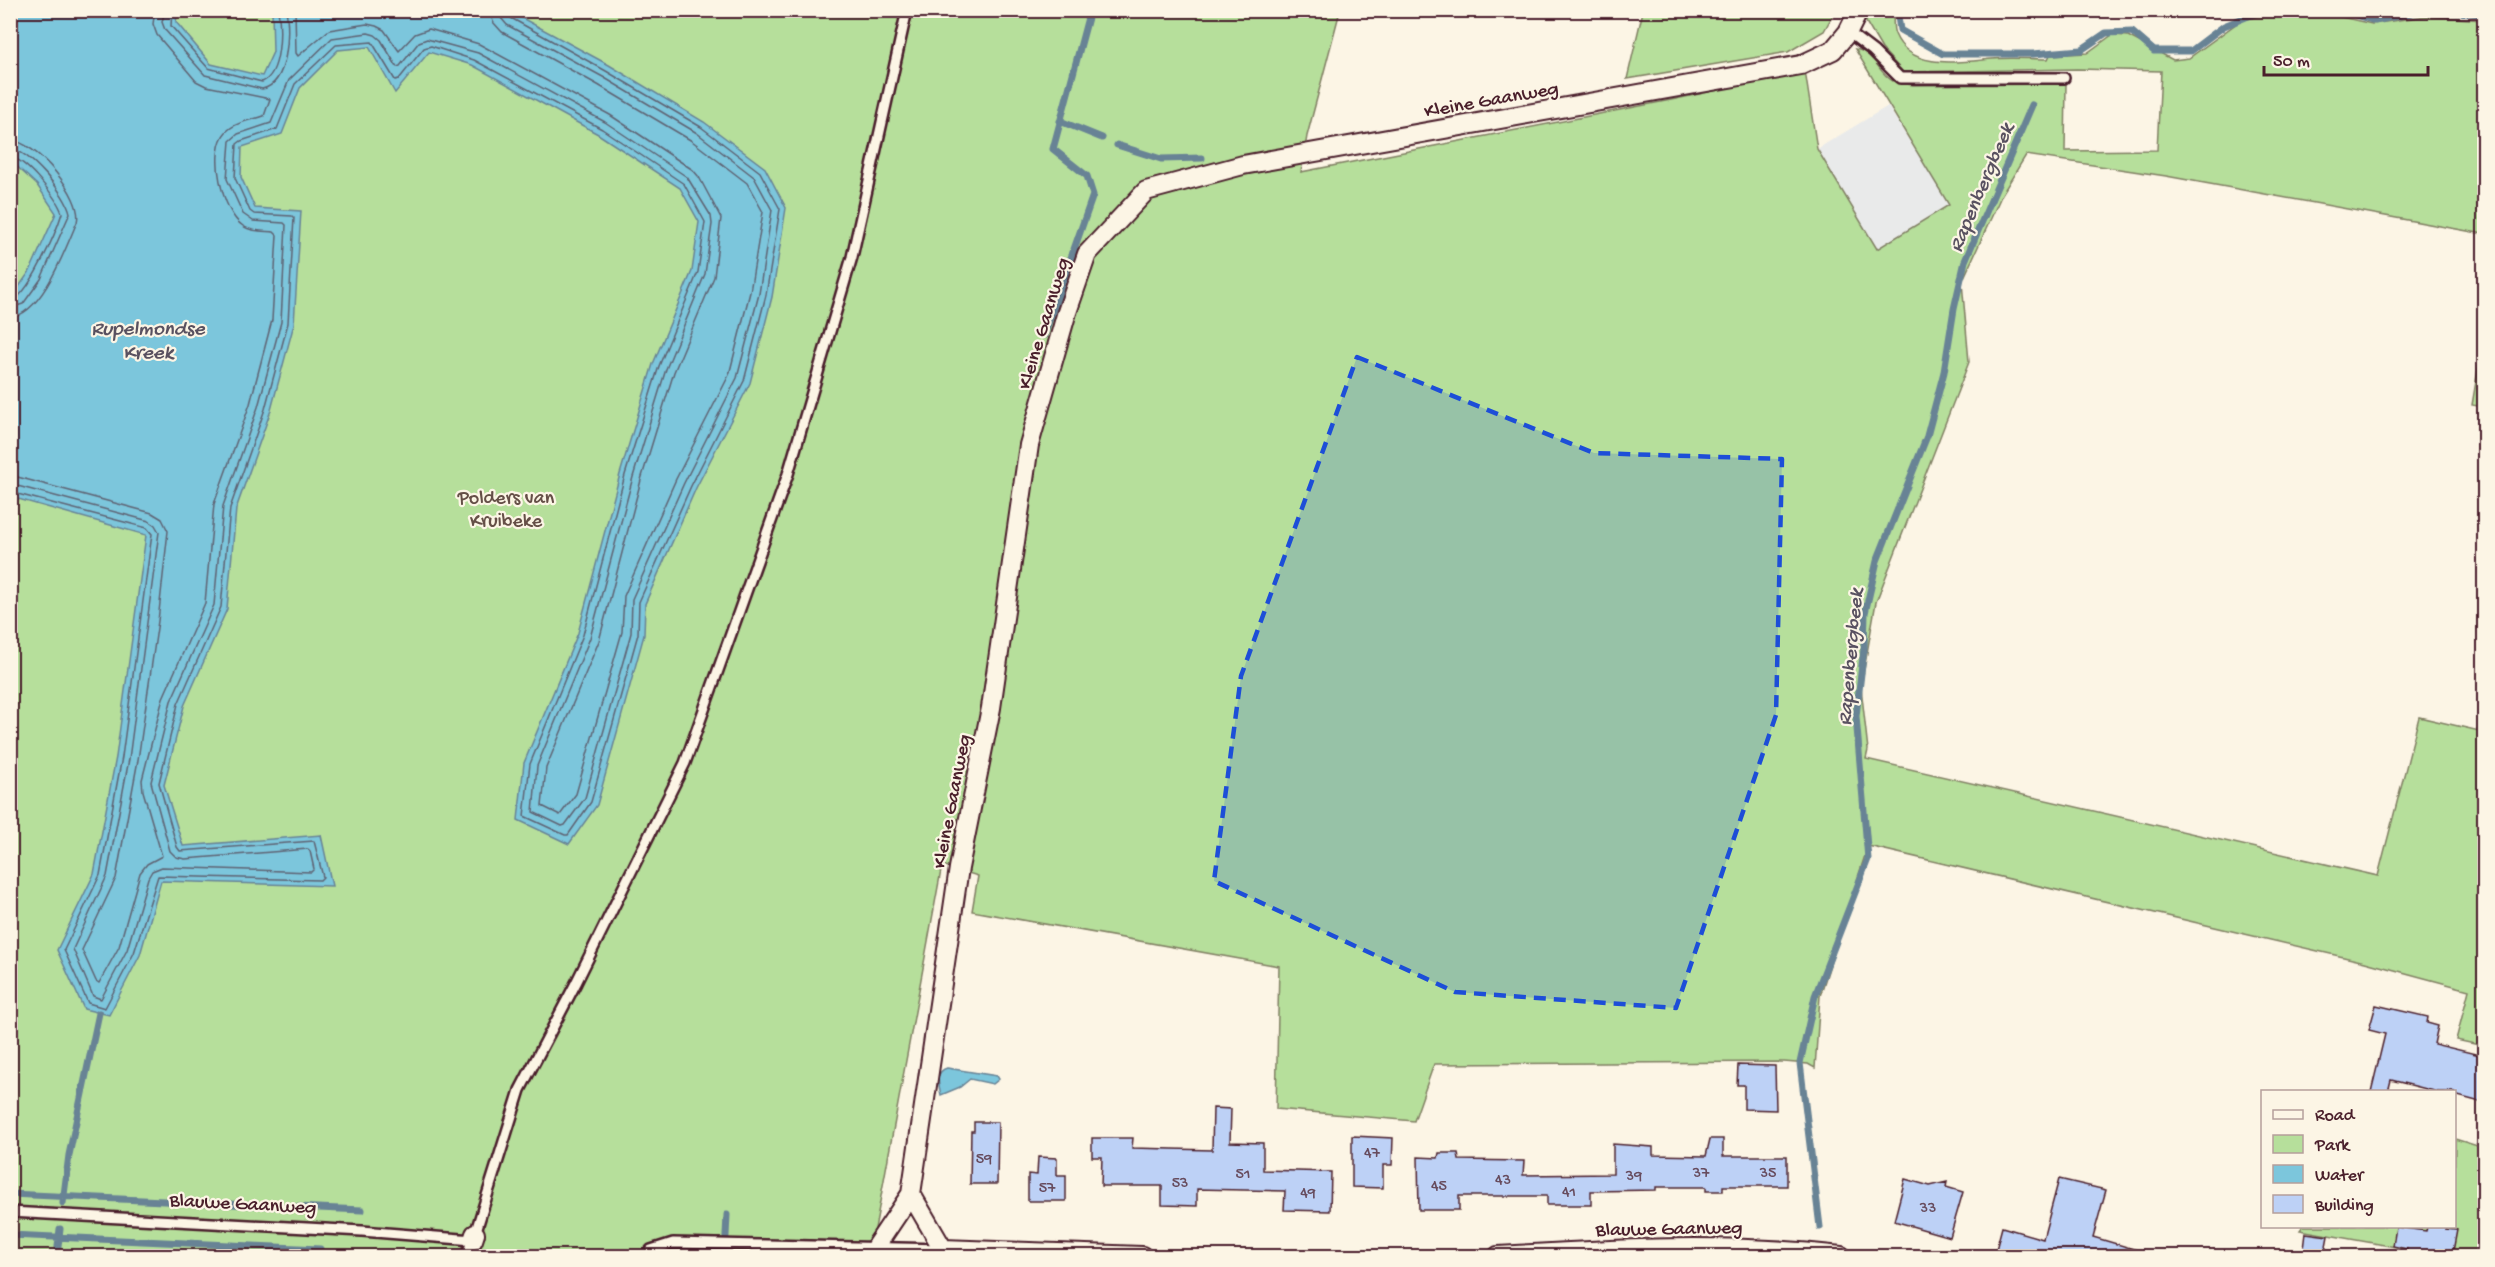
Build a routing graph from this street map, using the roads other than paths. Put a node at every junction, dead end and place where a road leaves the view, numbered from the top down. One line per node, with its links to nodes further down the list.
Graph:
1 (907, 10): 8 (lane)
2 (1858, 10): 3 (street, Kleine Gaanweg)
3 (1848, 32): 4 (lane); 5 (street, Kleine Gaanweg)
4 (2064, 78)
5 (910, 1194): 7 (street, Kleine Gaanweg); 9 (street)
6 (10, 1212): 8 (lane, Blauwe Gaanweg)
7 (876, 1246): 9 (lane); 11 (lane)
8 (472, 1247)
9 (943, 1249): 12 (street)
10 (1707, 1252): 13 (street, Blauwe Gaanweg); 14 (street, Blauwe Gaanweg)
11 (646, 1257)
12 (1143, 1257)
13 (1498, 1257)
14 (1841, 1257)

